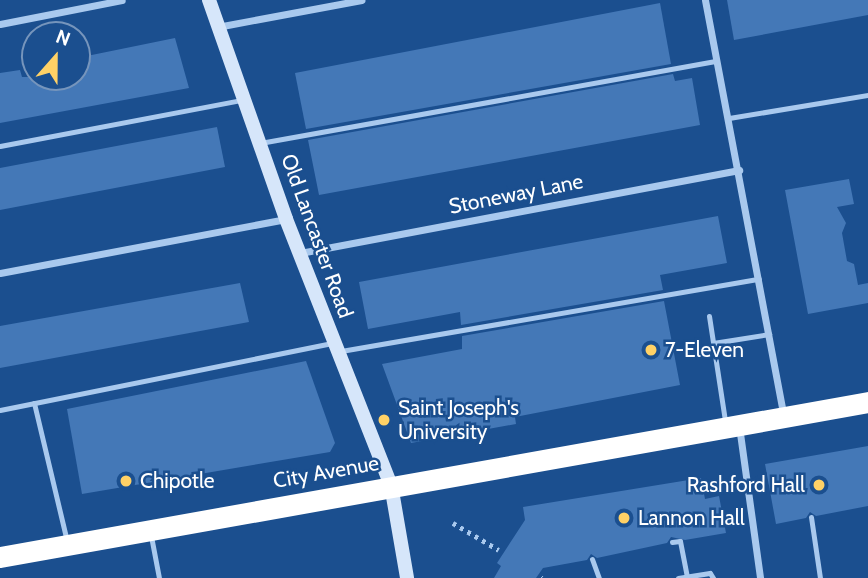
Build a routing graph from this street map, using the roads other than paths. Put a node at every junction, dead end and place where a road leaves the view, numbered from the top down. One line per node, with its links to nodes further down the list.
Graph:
1 (122, 0): 5 (street)
2 (209, 0): 6 (main road, Old Lancaster Road)
3 (361, 0): 6 (street)
4 (705, 0): 7 (street)
5 (0, 24)
6 (217, 27): 9 (main road, Old Lancaster Road)
7 (717, 61): 10 (street); 11 (lane)
8 (868, 95): 10 (lane)
9 (245, 99): 11 (main road, Old Lancaster Road); 12 (lane)
10 (729, 118): 13 (street)
11 (260, 143): 14 (main road, Old Lancaster Road)
12 (0, 146)
13 (739, 170): 15 (street, Stoneway Lane); 17 (street)
14 (286, 219): 15 (main road, Old Lancaster Road); 16 (street)
15 (299, 253): 21 (main road, Old Lancaster Road)
16 (0, 273)
17 (759, 279): 19 (street); 21 (lane)
18 (709, 316): 20 (lane)
19 (769, 334): 20 (lane); 25 (street)
20 (713, 343): 26 (lane)
21 (336, 347): 23 (lane); 27 (main road, Old Lancaster Road)
22 (868, 402): 25 (highway, City Avenue)
23 (34, 403): 24 (lane); 31 (lane)
24 (0, 410)
25 (784, 417): 26 (highway, City Avenue)
26 (732, 427): 27 (highway, City Avenue); 40 (street)
27 (391, 485): 29 (highway, City Avenue); 36 (main road, Old Lancaster Road)
28 (811, 517): 41 (lane)
29 (150, 529): 31 (highway, City Avenue); 35 (lane)
30 (672, 542): 34 (lane)
31 (68, 544): 32 (highway, City Avenue)
32 (0, 557)
33 (592, 559): 37 (lane)
34 (687, 577): 38 (lane); 39 (lane)
35 (159, 578)
36 (407, 578)
37 (599, 578)
38 (678, 578)
39 (713, 578)
40 (760, 578)
41 (820, 578)

